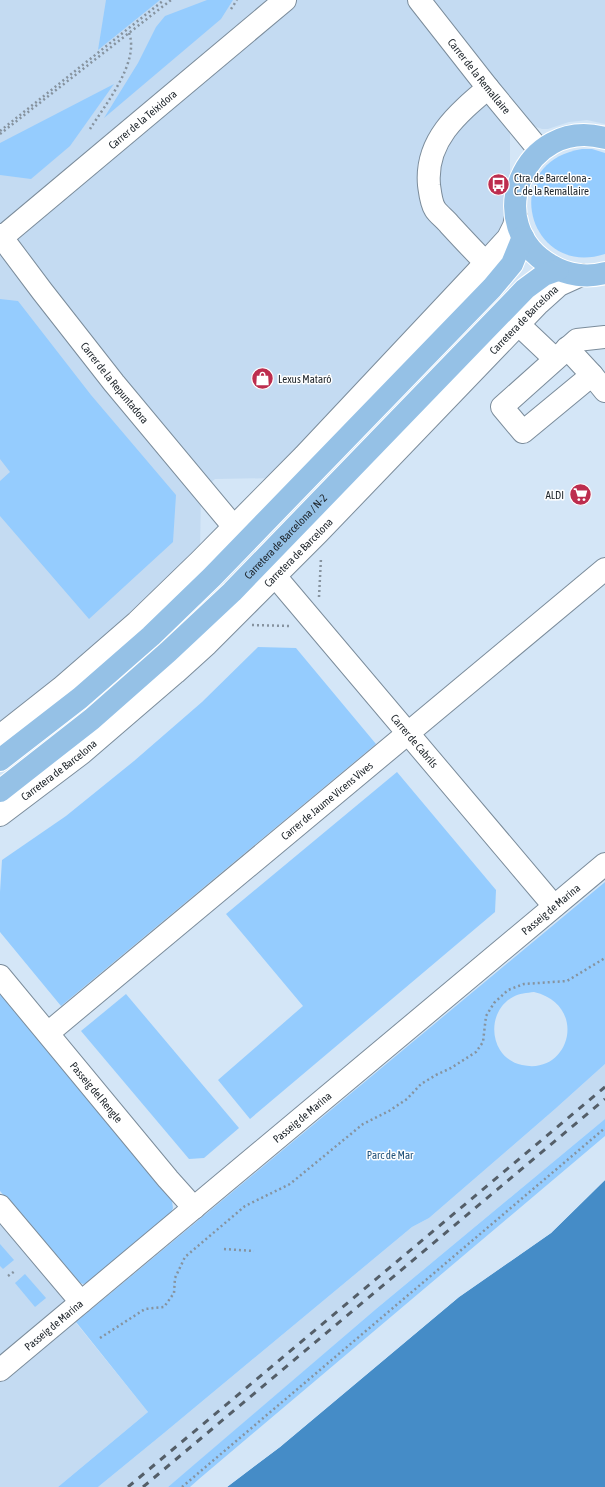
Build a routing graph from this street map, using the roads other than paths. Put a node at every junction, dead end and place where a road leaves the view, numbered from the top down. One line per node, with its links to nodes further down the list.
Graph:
1 (285, 0): 7 (street, Carrer de la Teixidora)
2 (419, 0): 3 (street, Carrer de la Remallaire)
3 (488, 88): 5 (street, Carrer de la Remallaire); 8 (street)
4 (602, 135): 5 (main road)
5 (540, 151): 6 (main road)
6 (519, 227): 8 (street); 9 (main road); 21 (main road)
7 (1, 237): 16 (street, Carrer de la Repuntadora)
8 (485, 262): 16 (street)
9 (558, 270): 11 (main road); 22 (main road, Carretera de Barcelona / N-2)
10 (605, 273): 11 (main road)
11 (581, 275): 12 (street, Carretera de Barcelona)
12 (518, 324): 14 (street); 18 (street, Carretera de Barcelona)
13 (605, 337): 14 (street)
14 (561, 354): 15 (street); 15 (street)
15 (598, 383)
16 (234, 527): 20 (street)
17 (605, 569): 19 (street, Carrer de Jaume Vicens Vives)
18 (275, 576): 19 (street, Carrer de Cabrils); 23 (street, Carretera de Barcelona)
19 (409, 734): 25 (street, Carrer de Cabrils); 27 (street, Carrer de Jaume Vicens Vives)
20 (0, 736)
21 (0, 760)
22 (0, 791)
23 (0, 815)
24 (605, 864): 25 (street, Passeig de Marina)
25 (554, 906): 29 (street, Passeig de Marina)
26 (0, 976): 27 (street, Passeig del Rengle)
27 (48, 1033): 29 (street, Passeig del Rengle)
28 (0, 1206): 30 (street)
29 (194, 1208): 30 (street, Passeig de Marina)
30 (81, 1302): 31 (street, Passeig de Marina)
31 (0, 1370)

